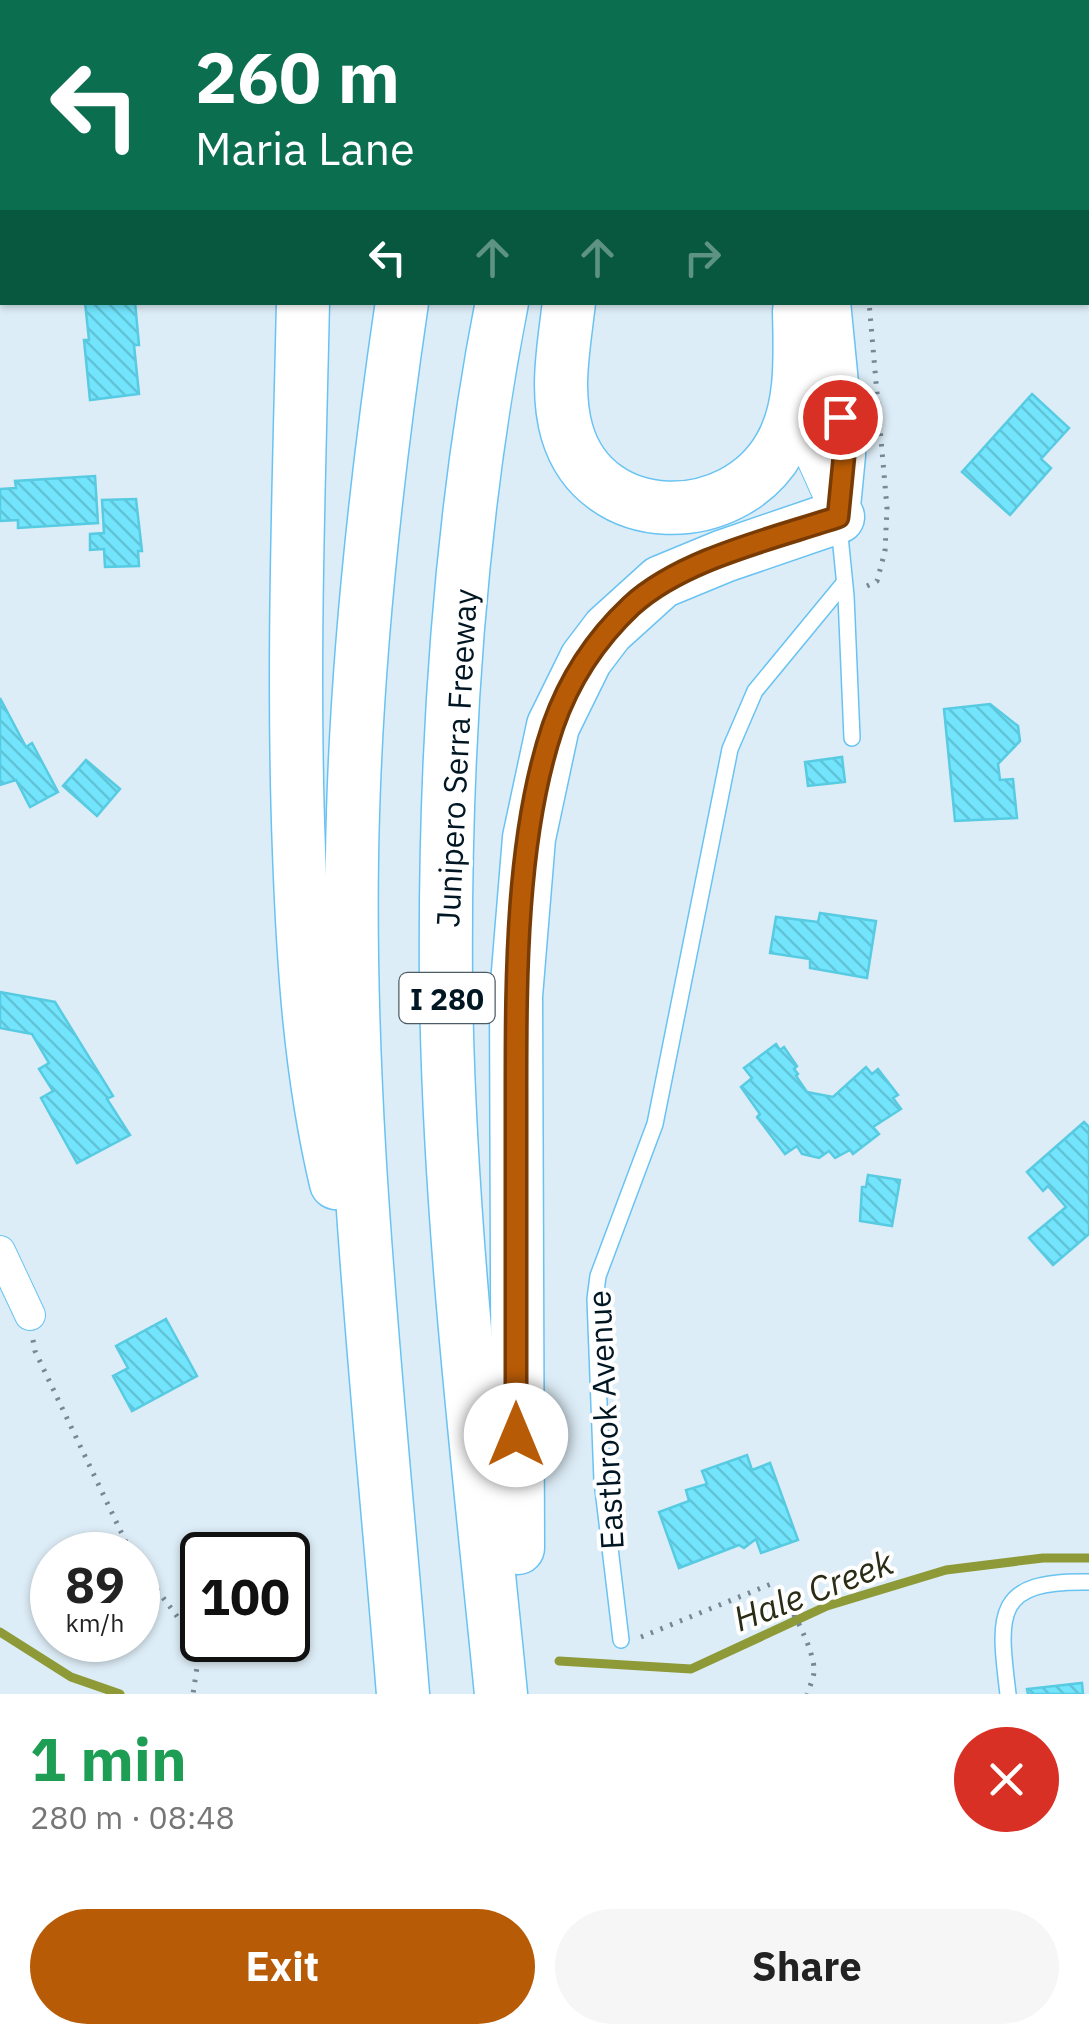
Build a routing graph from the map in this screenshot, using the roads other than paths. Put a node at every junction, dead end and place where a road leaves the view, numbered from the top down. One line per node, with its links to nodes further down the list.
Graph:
1 (302, 305): 12 (highway)
2 (402, 305): 12 (highway, I 280)
3 (502, 305): 16 (highway, Junipero Serra Freeway / I 280)
4 (569, 305): 6 (highway)
5 (808, 305): 6 (highway); 7 (main road)
6 (684, 510): 7 (highway)
7 (838, 517): 8 (lane); 17 (highway)
8 (844, 583): 9 (lane); 14 (lane, Eastbrook Avenue)
9 (852, 738)
10 (0, 1251): 11 (street)
11 (30, 1315)
12 (376, 1351): 15 (highway, I 280)
13 (1089, 1582): 18 (lane)
14 (621, 1640)
15 (403, 1694)
16 (501, 1694)
17 (524, 1694)
18 (1008, 1694)

